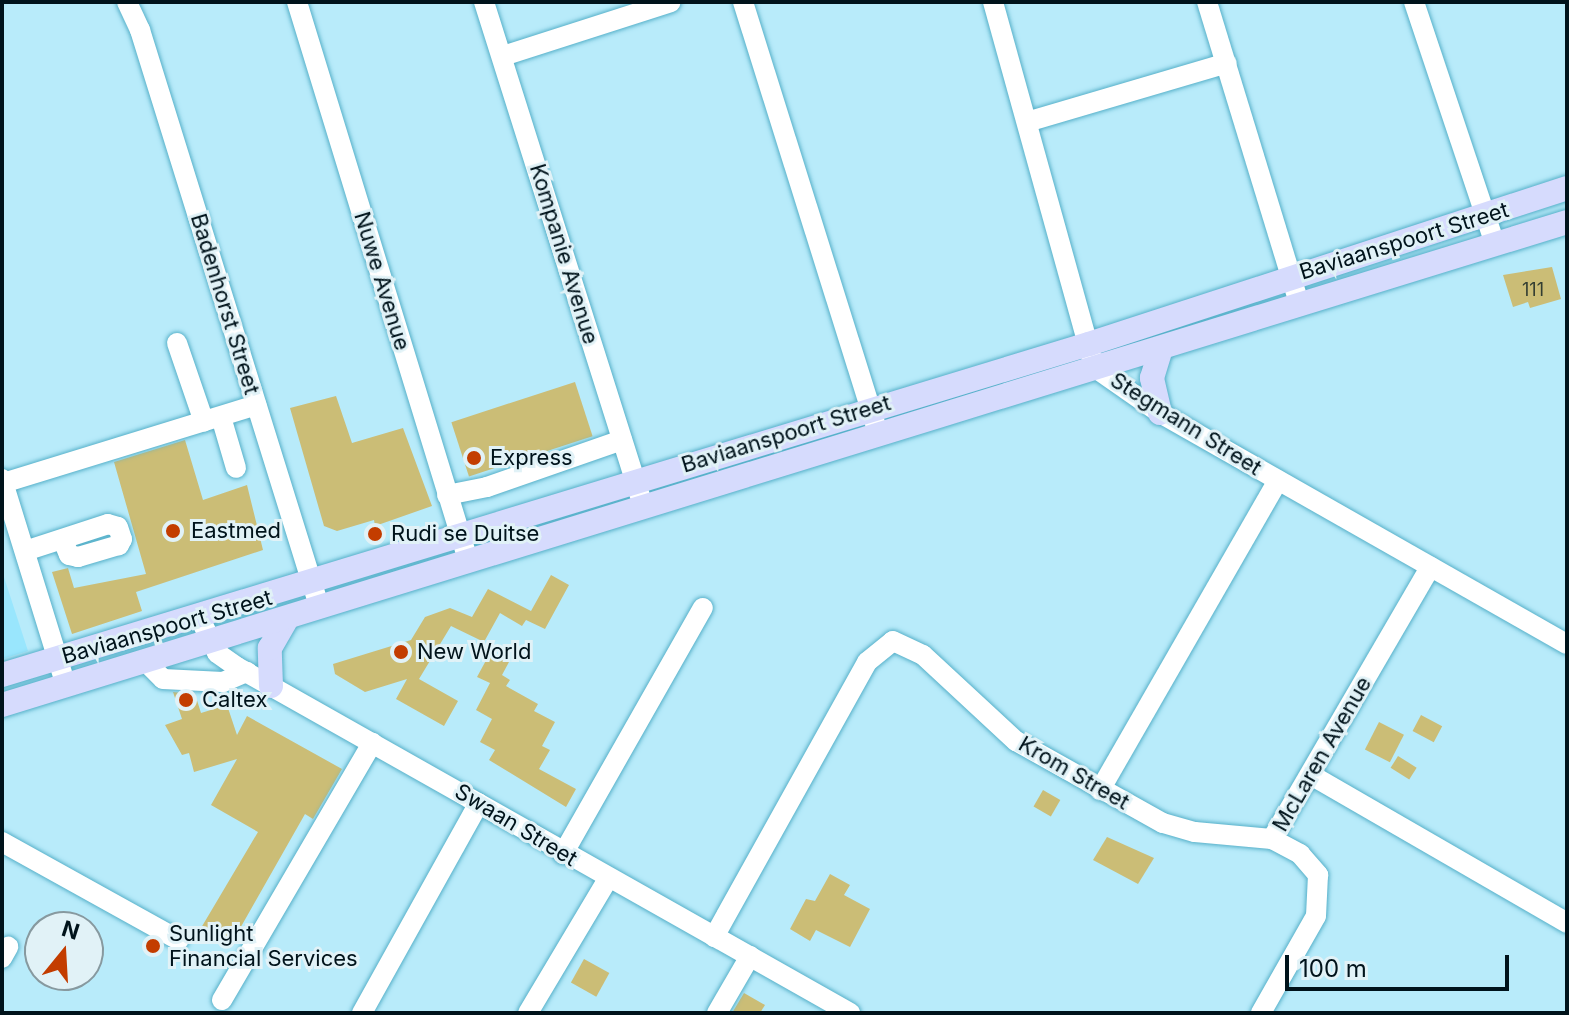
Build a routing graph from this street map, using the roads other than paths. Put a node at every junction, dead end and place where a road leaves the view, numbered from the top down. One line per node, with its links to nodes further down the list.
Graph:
1 (127, 2): 21 (street, Badenhorst Street)
2 (297, 2): 31 (street, Nuwe Avenue)
3 (484, 2): 9 (street, Kompanie Avenue)
4 (671, 2): 9 (street)
5 (743, 2): 22 (street)
6 (993, 2): 11 (street)
7 (1207, 2): 10 (street)
8 (1414, 2): 13 (street)
9 (503, 56): 26 (street, Kompanie Avenue)
10 (1227, 63): 11 (street); 16 (street)
11 (1030, 121): 20 (street)
12 (1564, 195): 13 (main road, Baviaanspoort Street)
13 (1486, 218): 15 (street); 16 (main road, Baviaanspoort Street)
14 (1567, 222): 15 (main road, Baviaanspoort Street)
15 (1495, 244): 17 (main road, Baviaanspoort Street)
16 (1291, 276): 17 (street); 20 (main road, Baviaanspoort Street)
17 (1299, 302): 19 (main road, Baviaanspoort Street)
18 (177, 343): 24 (street)
19 (1161, 349): 20 (main road, Baviaanspoort Street); 23 (main road)
20 (1091, 356): 22 (main road, Baviaanspoort Street); 23 (street, Stegmann Street); 25 (main road, Baviaanspoort Street)
21 (256, 405): 24 (street); 38 (street, Badenhorst Street)
22 (870, 408): 25 (street); 28 (main road, Baviaanspoort Street)
23 (1160, 413): 30 (street, Stegmann Street)
24 (212, 419): 27 (street); 29 (street)
25 (878, 434): 32 (main road, Baviaanspoort Street)
26 (622, 440): 28 (street, Kompanie Avenue); 31 (street)
27 (236, 468)
28 (634, 480): 32 (street, Kompanie Avenue); 33 (main road, Baviaanspoort Street)
29 (3, 481): 35 (street)
30 (1278, 481): 37 (street, Stegmann Street); 53 (street)
31 (447, 495): 33 (street, Nuwe Avenue)
32 (644, 507): 36 (main road, Baviaanspoort Street)
33 (460, 535): 36 (street, Nuwe Avenue); 38 (main road, Baviaanspoort Street)
34 (63, 540): 35 (street)
35 (25, 551): 44 (street)
36 (468, 560): 39 (main road, Baviaanspoort Street)
37 (1430, 567): 43 (street, Stegmann Street); 52 (street, McLaren Avenue)
38 (311, 584): 39 (street, Badenhorst Street); 42 (main road, Baviaanspoort Street)
39 (321, 608): 41 (main road, Baviaanspoort Street)
40 (703, 608): 57 (street)
41 (287, 618): 42 (main road, Baviaanspoort Street); 49 (main road)
42 (204, 629): 44 (main road, Baviaanspoort Street); 45 (main road, Baviaanspoort Street); 46 (street, Swaan Street)
43 (1567, 644)
44 (57, 659): 47 (main road, Baviaanspoort Street); 48 (street)
45 (145, 661): 46 (street); 48 (main road, Baviaanspoort Street)
46 (247, 672): 49 (street, Swaan Street)
47 (2, 675)
48 (66, 686): 50 (main road, Baviaanspoort Street)
49 (271, 686): 51 (street, Swaan Street)
50 (2, 705)
51 (372, 743): 54 (street, Swaan Street); 63 (street)
52 (1311, 775): 55 (street, McLaren Avenue); 59 (street)
53 (1100, 790): 55 (street, Krom Street); 60 (street, Krom Street)
54 (479, 803): 57 (street, Swaan Street); 64 (street)
55 (1272, 839): 68 (street, McLaren Avenue)
56 (2, 842): 61 (street)
57 (563, 854): 58 (street, Swaan Street)
58 (608, 879): 60 (street, Swaan Street); 65 (street)
59 (1567, 923)
60 (714, 937): 62 (street, Swaan Street)
61 (179, 940)
62 (750, 956): 66 (street); 67 (street, Swaan Street)
63 (222, 1000)
64 (362, 1013)
65 (528, 1013)
66 (717, 1013)
67 (850, 1013)
68 (1261, 1013)

